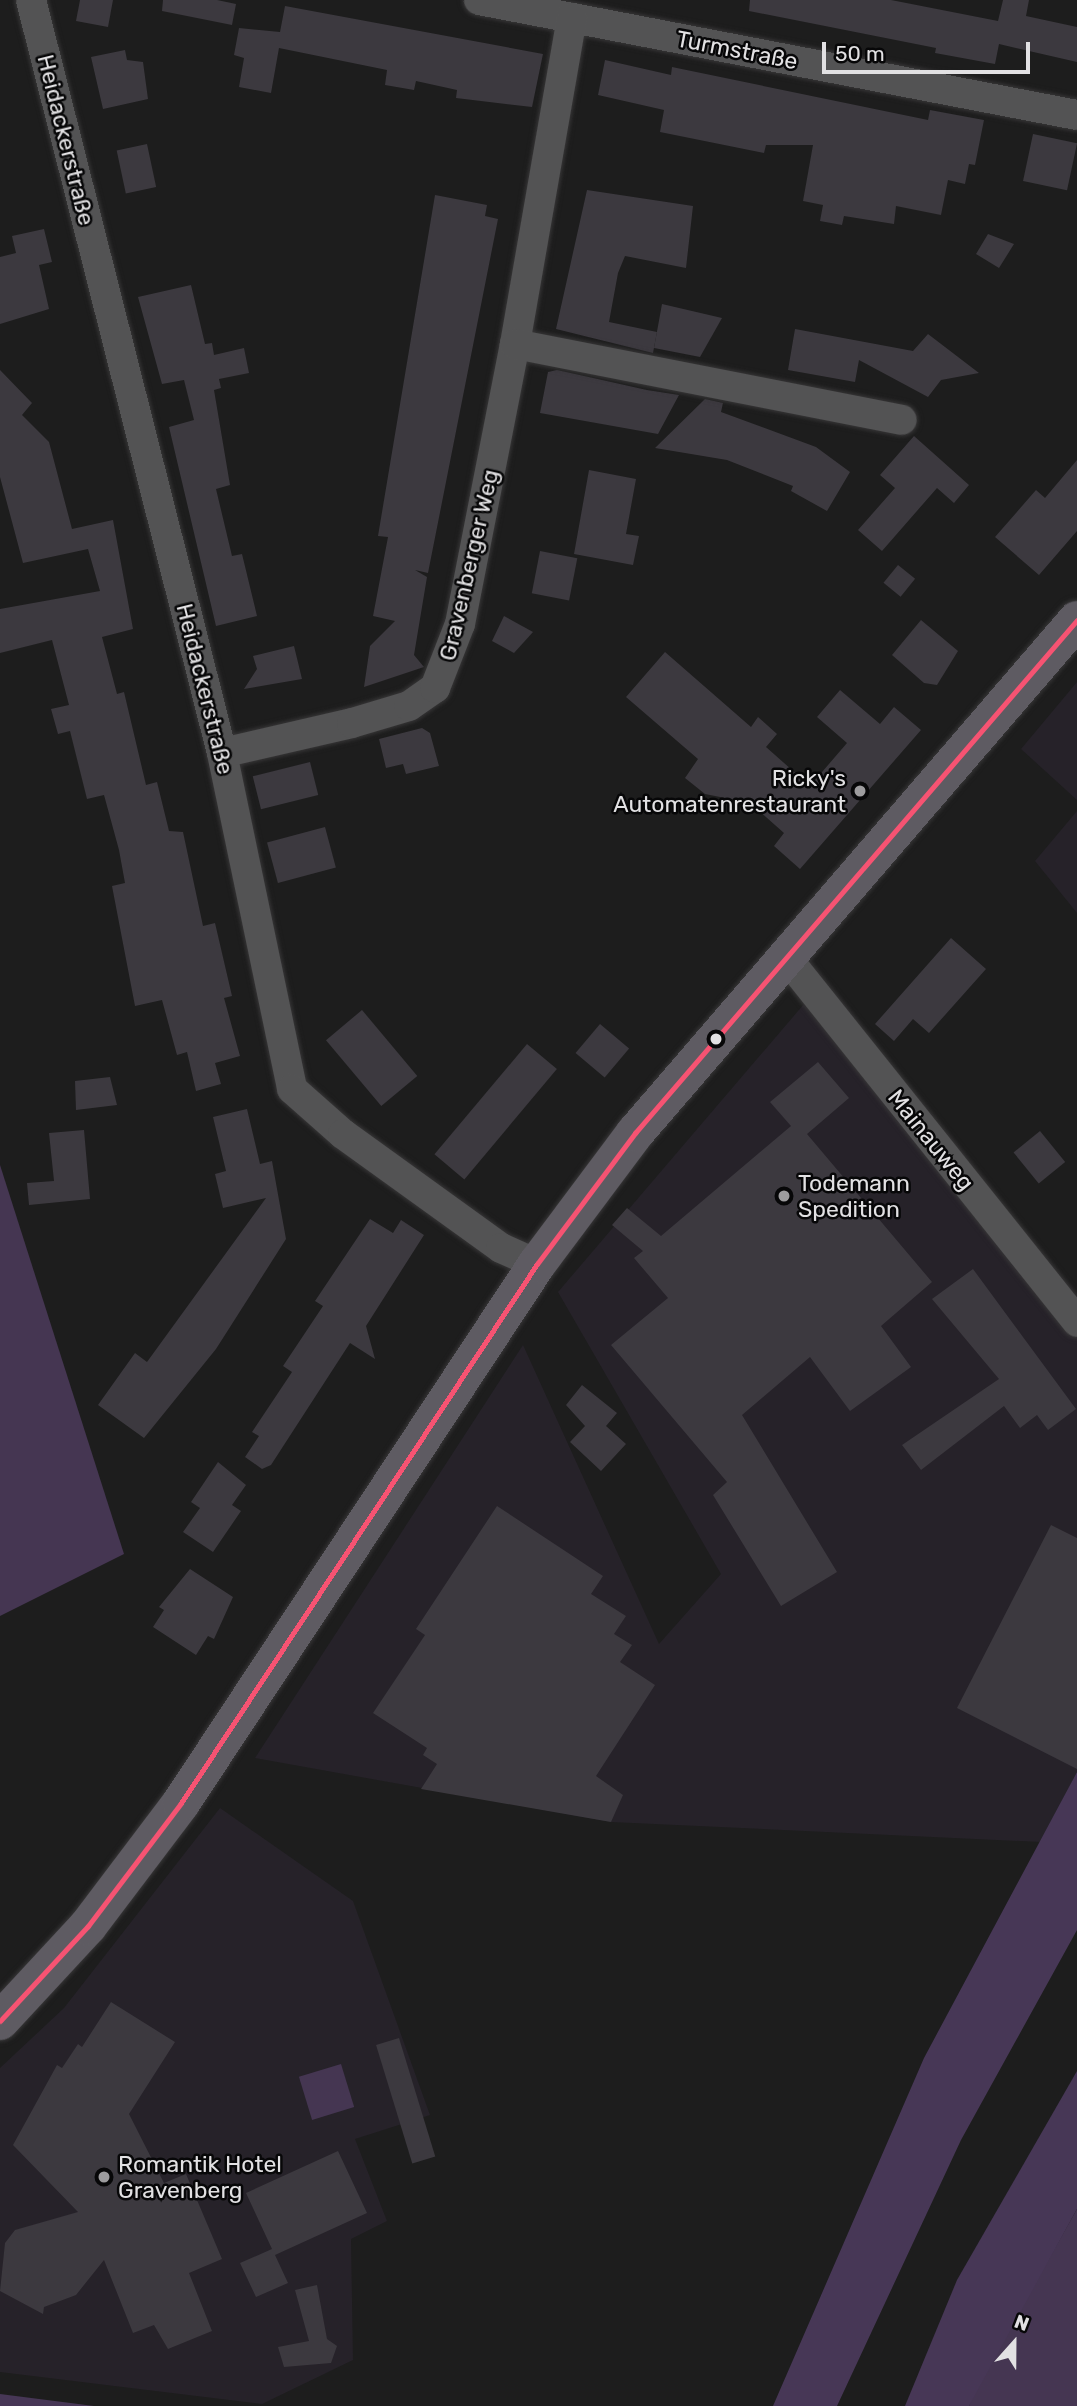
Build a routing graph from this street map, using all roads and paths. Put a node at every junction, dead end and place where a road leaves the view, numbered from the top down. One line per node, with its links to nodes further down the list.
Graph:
1 (31, 0): 8 (street, Heidackerstraße)
2 (479, 0): 3 (street, Turmstraße)
3 (572, 18): 4 (street, Turmstraße); 5 (street, Gravenberger Weg)
4 (1077, 115)
5 (515, 344): 6 (street); 8 (street, Gravenberger Weg)
6 (902, 419)
7 (1077, 620): 9 (main road)
8 (222, 753): 10 (street, Heidackerstraße)
9 (786, 957): 10 (main road); 11 (street, Mainauweg)
10 (537, 1264): 12 (main road)
11 (1077, 1322)
12 (0, 2021)

